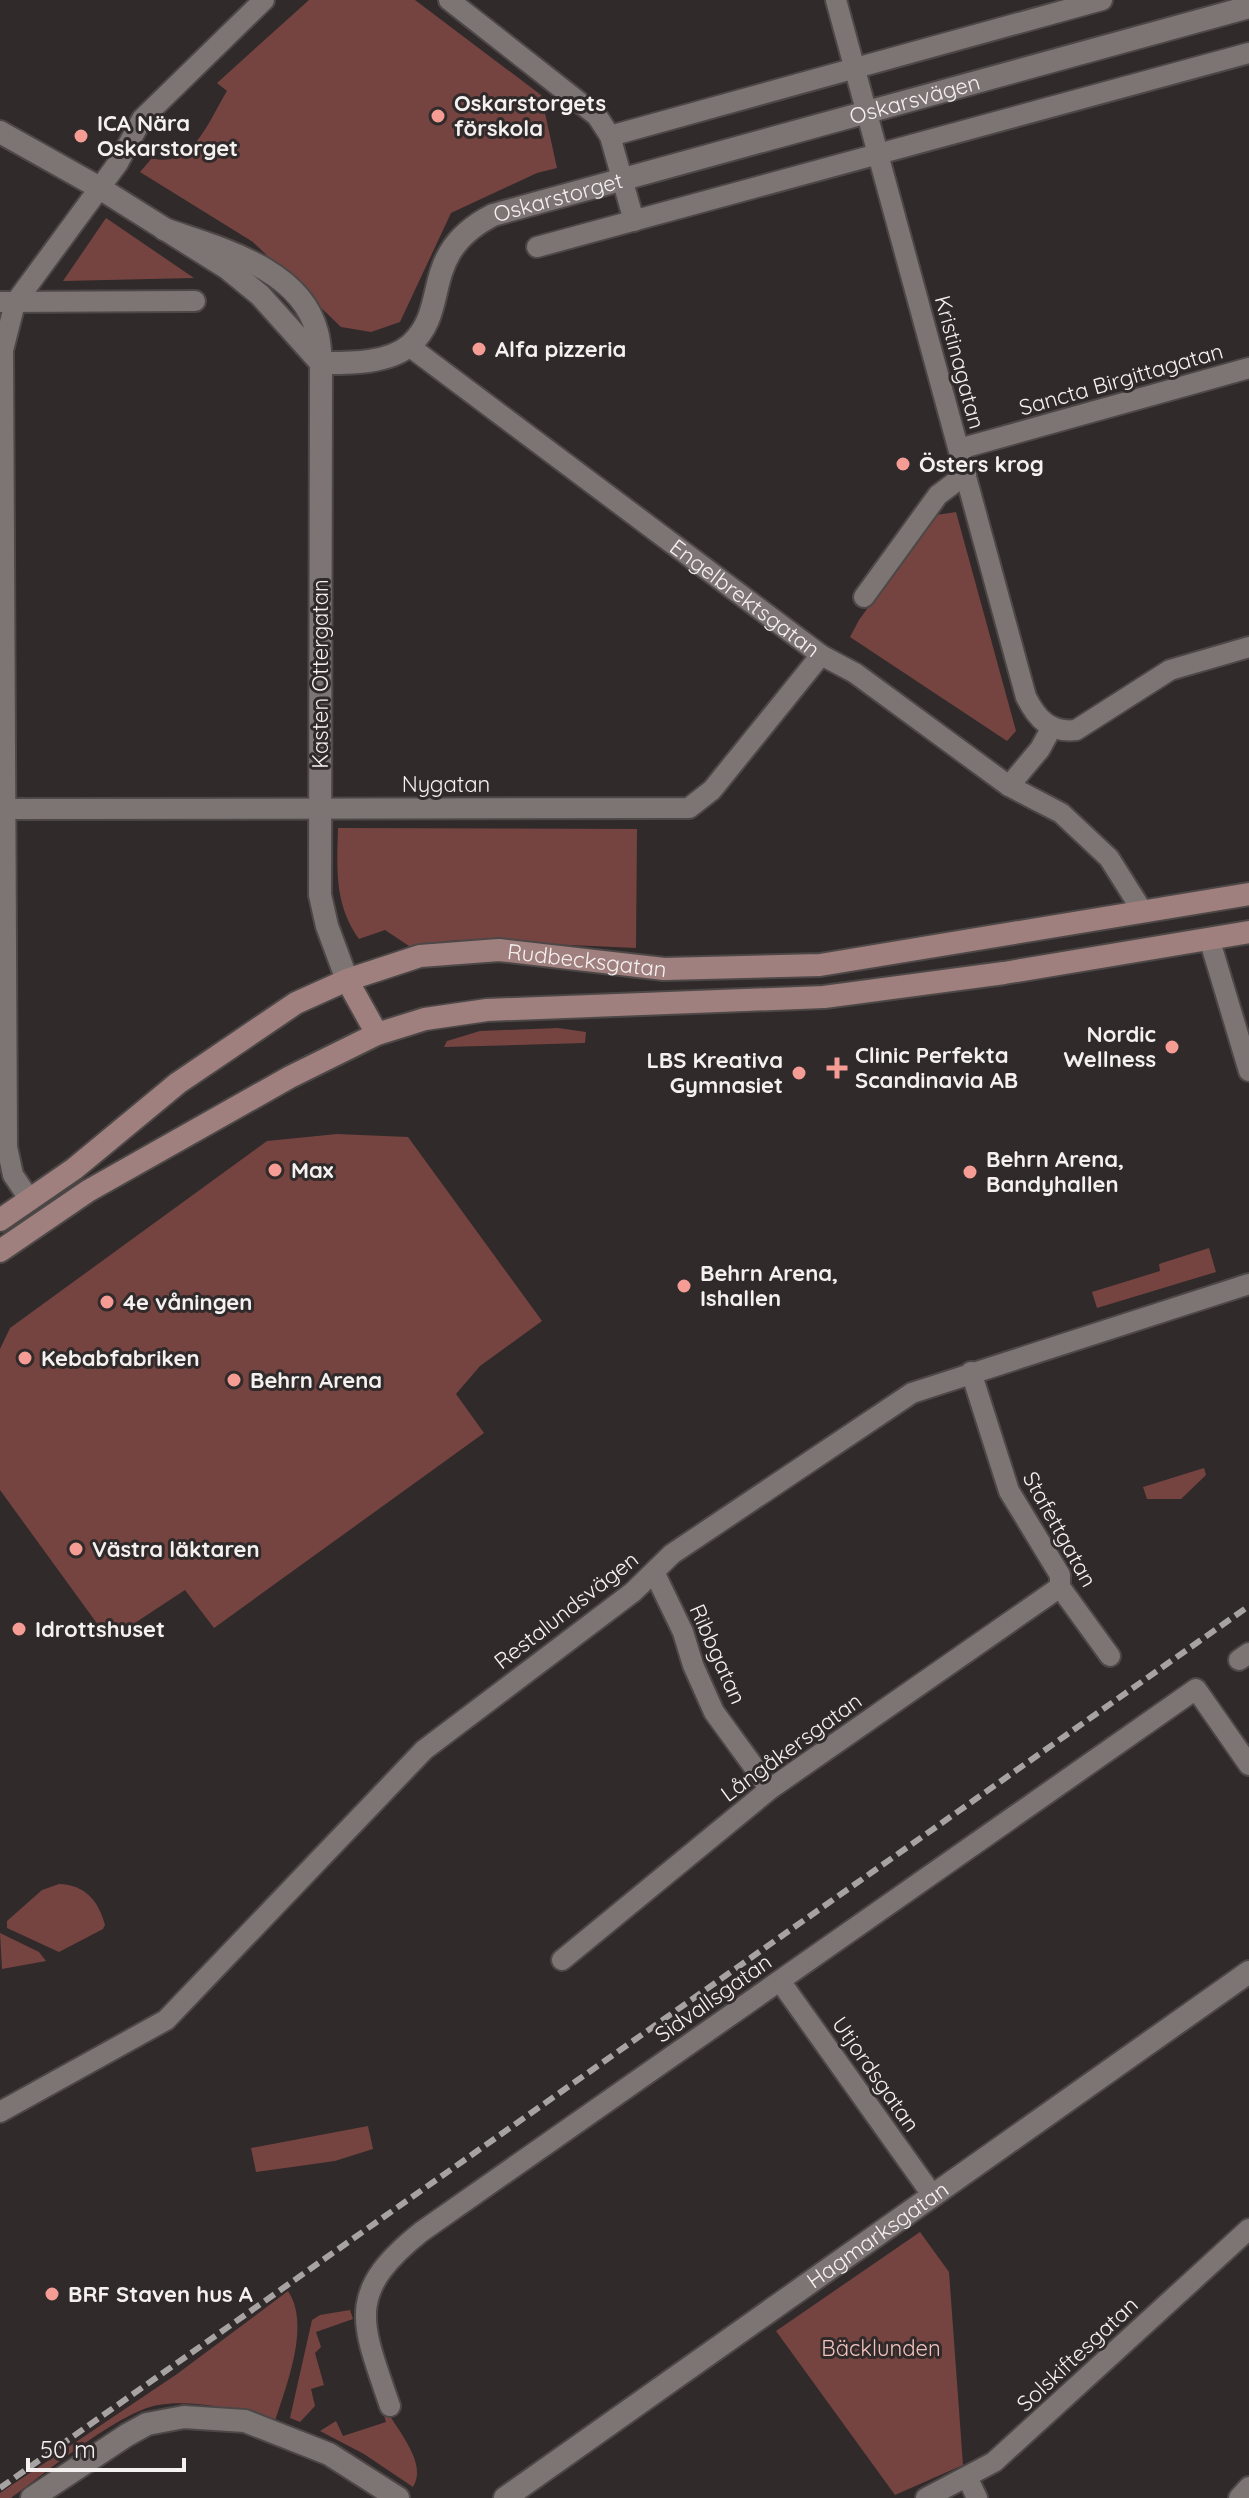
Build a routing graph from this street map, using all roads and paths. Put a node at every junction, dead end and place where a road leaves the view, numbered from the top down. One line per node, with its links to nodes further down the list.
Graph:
1 (264, 0): 13 (street)
2 (449, 0): 10 (street, Oskarstorget)
3 (836, 0): 7 (street, Kristinagatan)
4 (1102, 0): 7 (street, Oskarsvägen)
5 (1249, 7): 8 (street, Oskarsvägen)
6 (1249, 53): 11 (street, Oskarsvägen)
7 (855, 67): 8 (street, Kristinagatan); 10 (street, Oskarsvägen)
8 (867, 111): 11 (street, Kristinagatan); 12 (street, Oskarsvägen)
9 (0, 132): 13 (street)
10 (610, 136): 12 (street, Oskarstorget)
11 (879, 155): 14 (street, Oskarsvägen); 21 (street, Kristinagatan)
12 (622, 179): 14 (street); 18 (street, Oskarstorget)
13 (98, 187): 17 (street); 19 (street)
14 (634, 221): 15 (street, Oskarsvägen)
15 (537, 247)
16 (195, 301): 17 (street)
17 (8, 302): 29 (street)
18 (409, 346): 19 (street); 25 (street, Engelbrektsgatan)
19 (321, 363): 28 (street, Kasten Ottergatan)
20 (1249, 368): 21 (street, Sancta Birgittagatan)
21 (959, 449): 22 (street, Kristinagatan)
22 (966, 474): 23 (street); 26 (street, Kristinagatan)
23 (864, 597)
24 (1249, 647): 26 (street)
25 (821, 655): 27 (street, Engelbrektsgatan); 28 (street, Nygatan)
26 (1052, 727): 27 (street)
27 (1009, 786): 31 (street, Engelbrektsgatan)
28 (320, 808): 29 (street, Nygatan); 34 (street, Kasten Ottergatan)
29 (2, 809): 37 (street)
30 (1249, 894): 31 (main road, Rudbecksgatan)
31 (1143, 912): 34 (main road, Rudbecksgatan)
32 (1249, 932): 33 (main road, Rudbecksgatan)
33 (1209, 938): 35 (main road, Rudbecksgatan); 36 (street)
34 (347, 980): 35 (main road); 37 (main road, Rudbecksgatan)
35 (377, 1034): 39 (main road, Rudbecksgatan)
36 (1249, 1071)
37 (30, 1200): 38 (main road, Rudbecksgatan)
38 (0, 1220)
39 (0, 1251)
40 (1249, 1284): 41 (street, Restalundsvägen)
41 (971, 1372): 42 (street, Restalundsvägen); 43 (street, Stafettgatan)
42 (655, 1574): 46 (street, Ribbgatan); 50 (street, Restalundsvägen)
43 (1060, 1587): 44 (street, Stafettgatan); 46 (street, Långåkersgatan)
44 (1110, 1656)
45 (1249, 1765): 49 (street, Sidvallsgatan)
46 (770, 1789): 47 (street, Långåkersgatan)
47 (562, 1960)
48 (1249, 1972): 51 (street, Hagmarksgatan)
49 (780, 1981): 51 (street, Utjordsgatan); 53 (street, Sidvallsgatan)
50 (0, 2112)
51 (933, 2196): 58 (street, Hagmarksgatan)
52 (1249, 2229): 55 (street, Solskiftesgatan)
53 (390, 2406)
54 (1249, 2487): 60 (street)
55 (972, 2488): 59 (street, Solskiftesgatan)
56 (32, 2498): 57 (street)
57 (398, 2498)
58 (505, 2498)
59 (926, 2498)
60 (1239, 2498)

